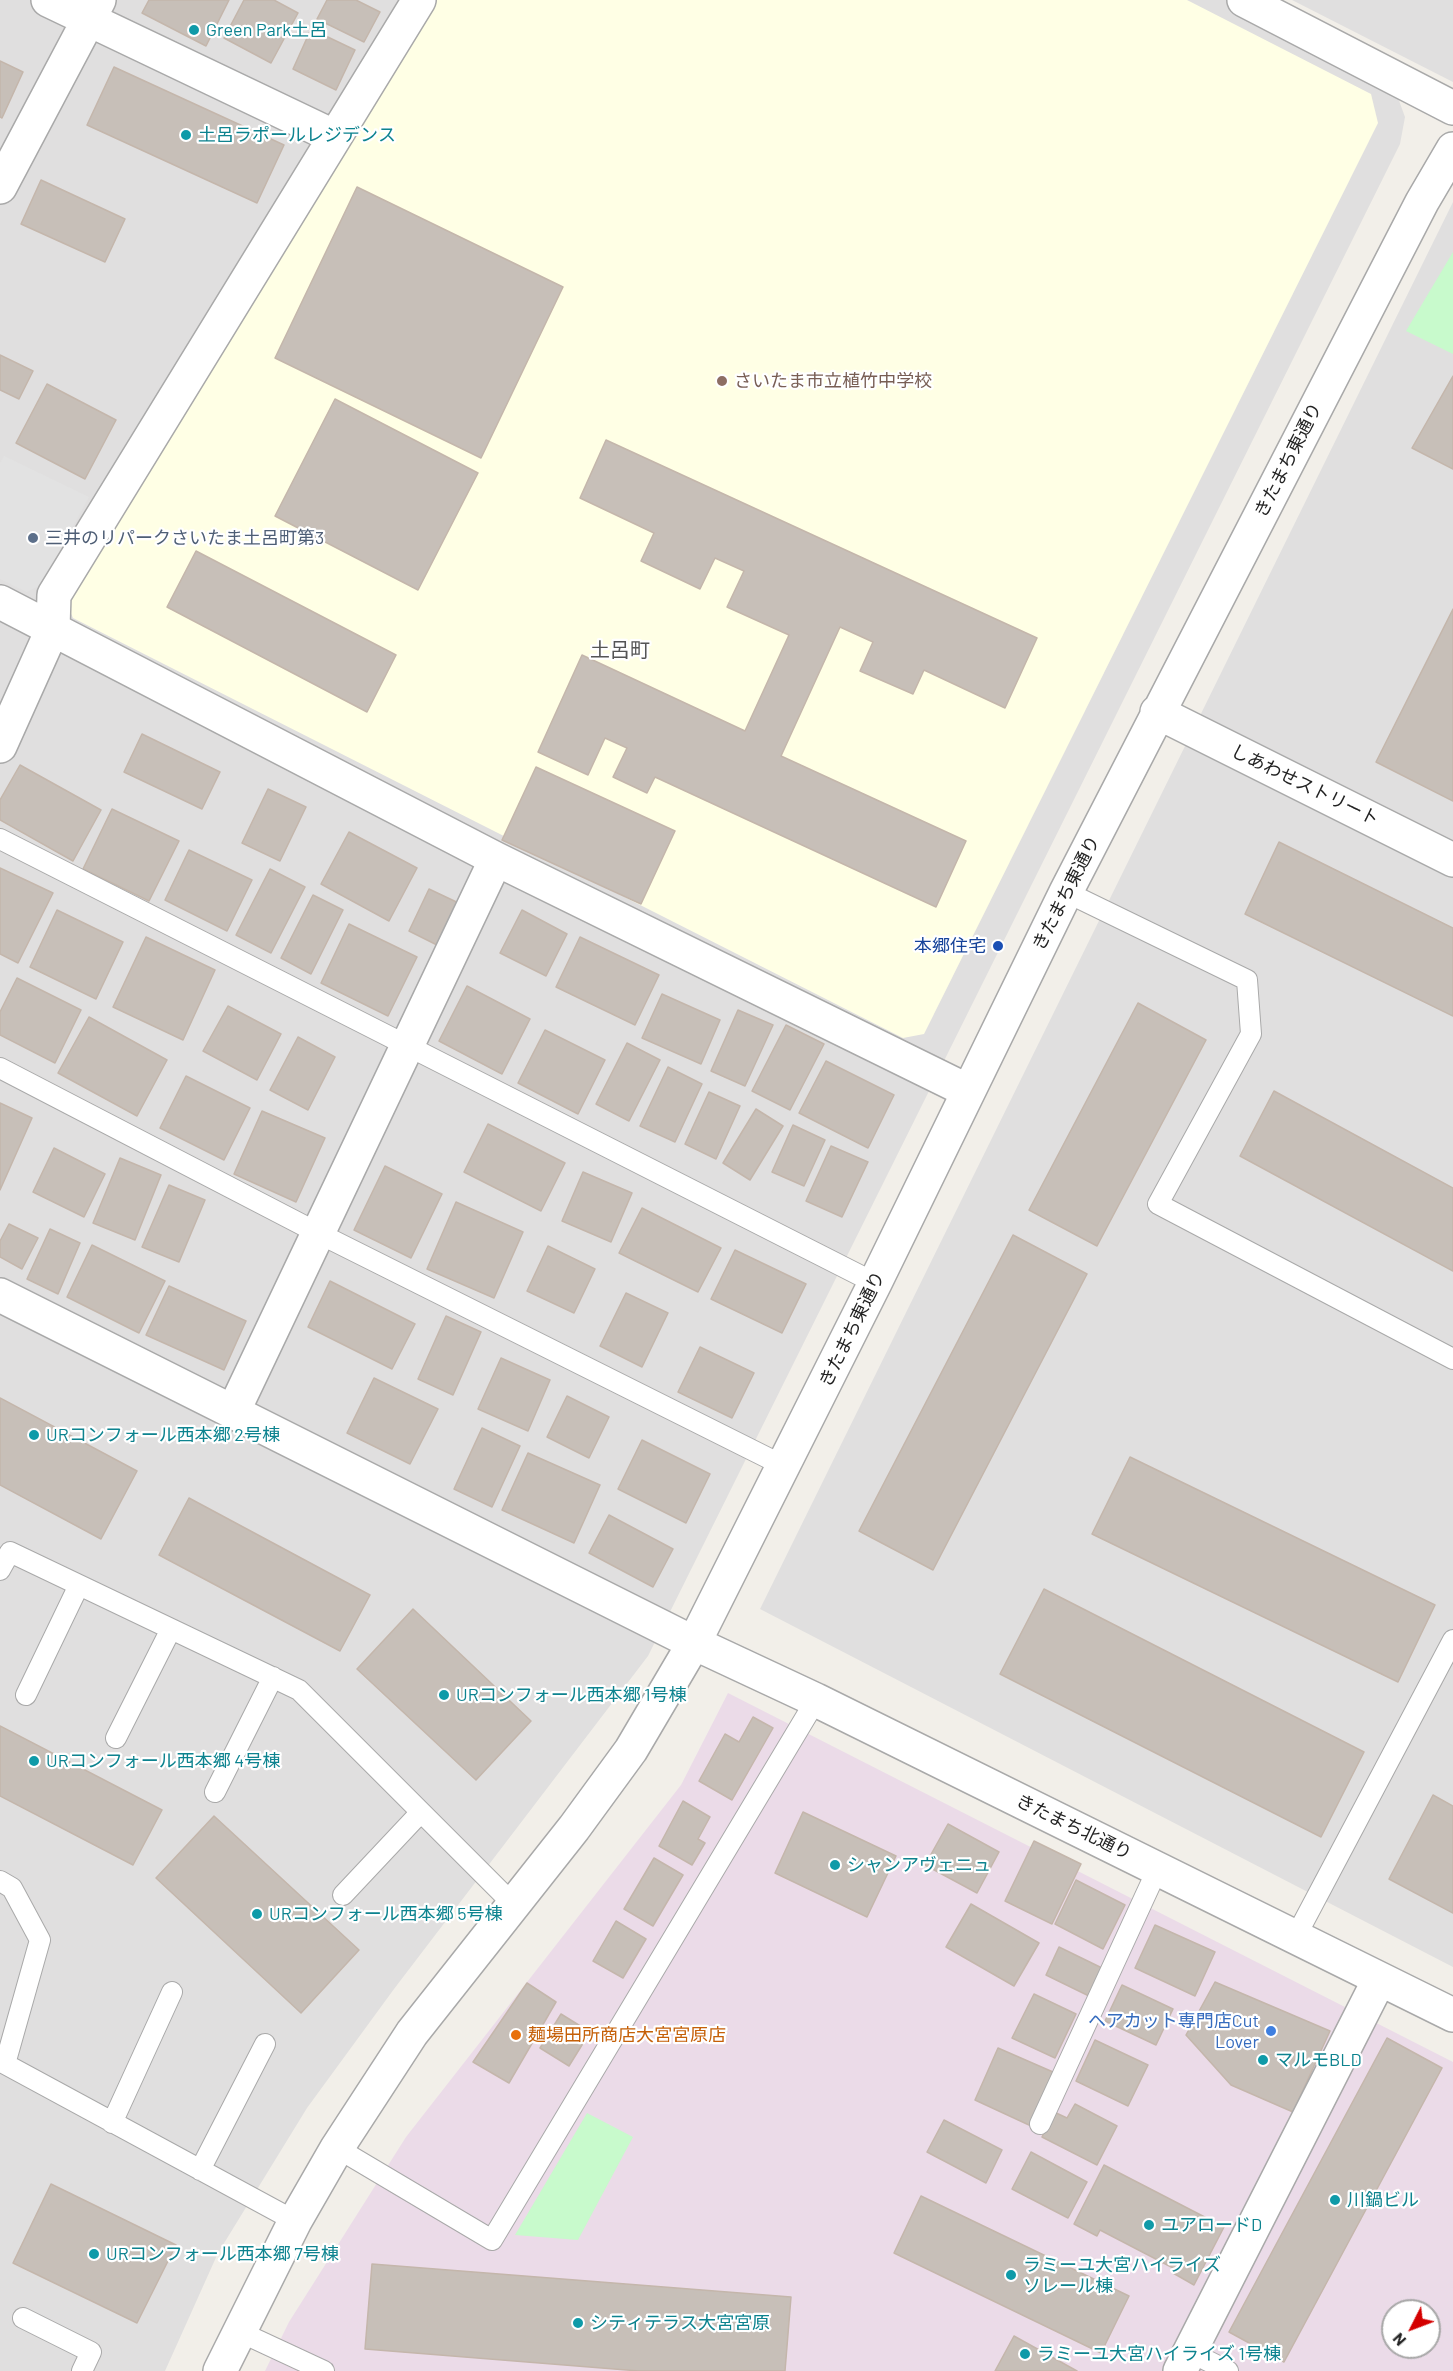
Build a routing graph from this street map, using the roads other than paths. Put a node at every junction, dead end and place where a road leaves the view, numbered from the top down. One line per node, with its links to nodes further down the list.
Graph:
1 (48, 0): 4 (street)
2 (419, 0): 6 (street)
3 (1244, 0): 5 (street)
4 (94, 10): 6 (street); 8 (street)
5 (1453, 108)
6 (335, 137): 10 (street)
7 (1453, 149): 11 (street, きたまち東通り)
8 (0, 187)
9 (0, 602): 10 (street)
10 (52, 628): 12 (street); 14 (street)
11 (1157, 712): 15 (street, しあわせストリート); 16 (street, きたまち東通り)
12 (0, 747)
13 (0, 839): 17 (lane)
14 (496, 859): 17 (street); 19 (street)
15 (1453, 860)
16 (1066, 892): 19 (street, きたまち東通り); 23 (lane)
17 (406, 1047): 20 (street); 21 (lane)
18 (0, 1068): 20 (lane)
19 (968, 1090): 21 (street, きたまち東通り)
20 (318, 1233): 24 (street); 25 (lane)
21 (875, 1283): 25 (street, きたまち東通り)
22 (0, 1295): 24 (street, きたまち北通り)
23 (1453, 1359)
24 (233, 1412): 30 (street, きたまち北通り)
25 (784, 1466): 30 (street, きたまち東通り)
26 (0, 1570): 27 (lane)
27 (79, 1585): 28 (lane); 32 (lane)
28 (171, 1629): 31 (lane); 34 (lane)
29 (1453, 1640): 41 (lane)
30 (694, 1643): 33 (street, きたまち北通り); 40 (street, きたまち東通り)
31 (273, 1677): 35 (lane); 36 (lane)
32 (26, 1695)
33 (816, 1700): 37 (street, きたまち北通り); 48 (lane)
34 (116, 1738)
35 (215, 1792)
36 (421, 1812): 39 (lane); 40 (lane)
37 (1158, 1868): 41 (street, きたまち北通り); 47 (lane)
38 (0, 1881): 46 (lane)
39 (343, 1895)
40 (513, 1904): 48 (street, きたまち東通り)
41 (1296, 1936): 42 (street, きたまち北通り)
42 (1379, 1980): 44 (street, きたまち北通り); 53 (street)
43 (172, 1992): 46 (lane)
44 (1453, 2015)
45 (265, 2044): 49 (lane)
46 (112, 2123): 49 (lane)
47 (1040, 2124)
48 (337, 2148): 50 (street, きたまち東通り)
49 (200, 2170): 50 (lane)
50 (295, 2221): 52 (street, きたまち東通り)
51 (23, 2318): 54 (lane)
52 (238, 2331): 55 (street, きたまち東通り); 56 (lane)
53 (1185, 2361): 57 (lane)
54 (82, 2371)
55 (220, 2371)
56 (324, 2371)
57 (1228, 2371)

